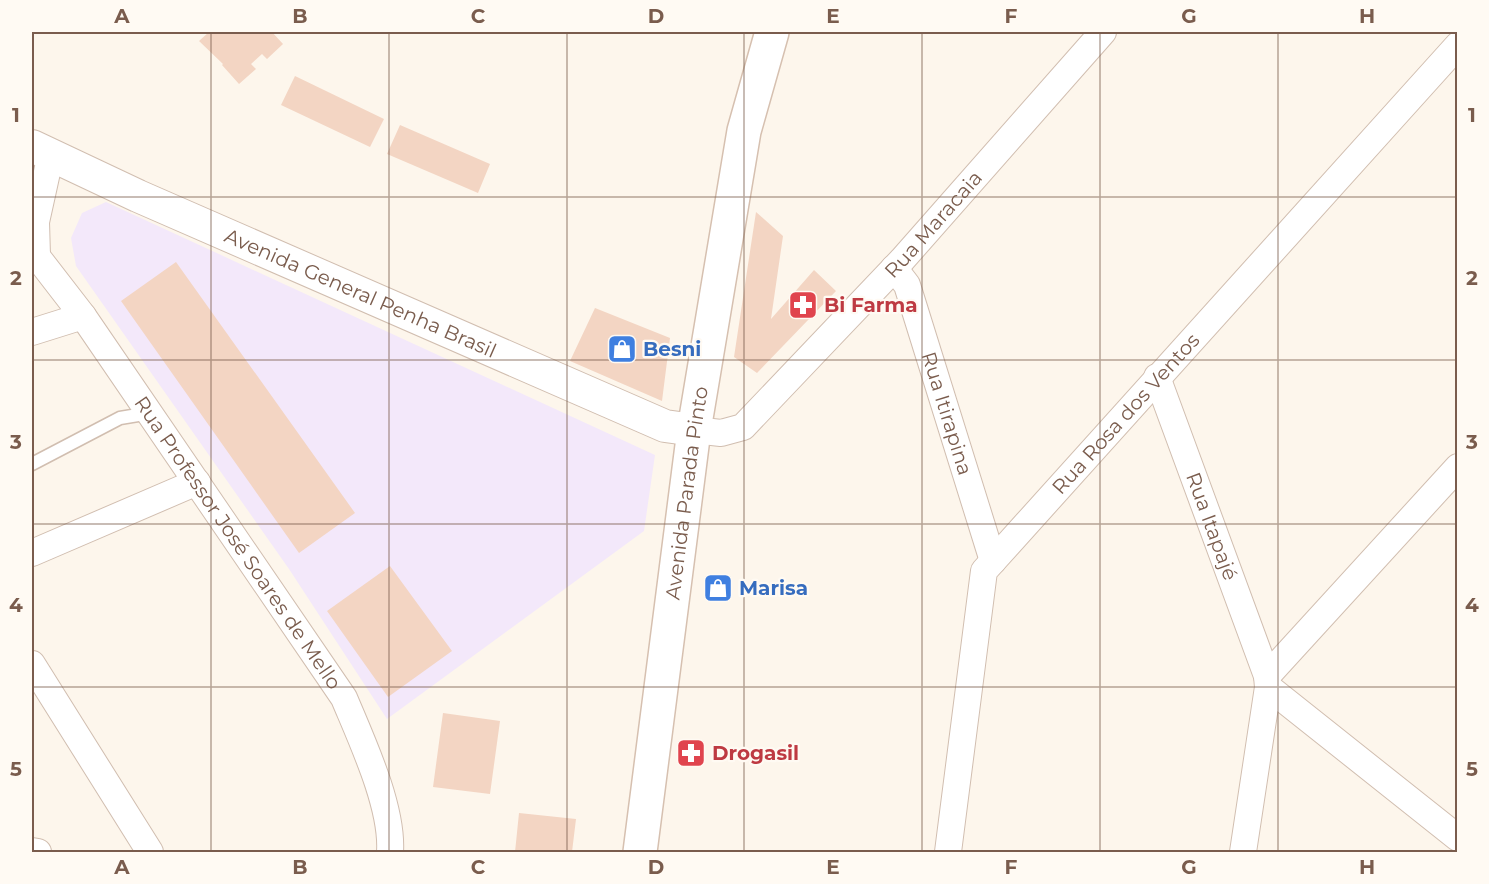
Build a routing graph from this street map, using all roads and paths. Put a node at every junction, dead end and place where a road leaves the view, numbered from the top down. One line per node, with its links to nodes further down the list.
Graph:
1 (772, 32): 12 (main road, Avenida Parada Pinto)
2 (1103, 32): 6 (street, Rua Maracaia)
3 (1458, 45): 9 (street, Rua Rosa dos Ventos)
4 (41, 150): 5 (street, Rua Professor José Soares de Mello); 12 (street, Avenida General Penha Brasil)
5 (34, 253): 7 (street, Rua Professor José Soares de Mello)
6 (894, 268): 12 (street, Rua Maracaia); 17 (street, Rua Itirapina)
7 (83, 316): 8 (street); 10 (street, Rua Professor José Soares de Mello)
8 (32, 332)
9 (1157, 378): 17 (street, Rua Rosa dos Ventos); 19 (street, Rua Itapajé)
10 (143, 404): 11 (lane); 11 (lane); 15 (street, Rua Professor José Soares de Mello)
11 (120, 418): 13 (lane)
12 (694, 430): 25 (main road, Avenida Parada Pinto)
13 (32, 464)
14 (1458, 467): 19 (street)
15 (197, 482): 16 (street); 24 (street, Rua Professor José Soares de Mello)
16 (32, 553)
17 (993, 561): 26 (street, Rua Rosa dos Ventos)
18 (32, 664): 23 (street)
19 (1268, 682): 20 (street); 27 (street)
20 (1458, 838)
21 (32, 851): 22 (street)
22 (38, 852)
23 (150, 852)
24 (390, 852)
25 (640, 852)
26 (948, 852)
27 (1244, 852)

